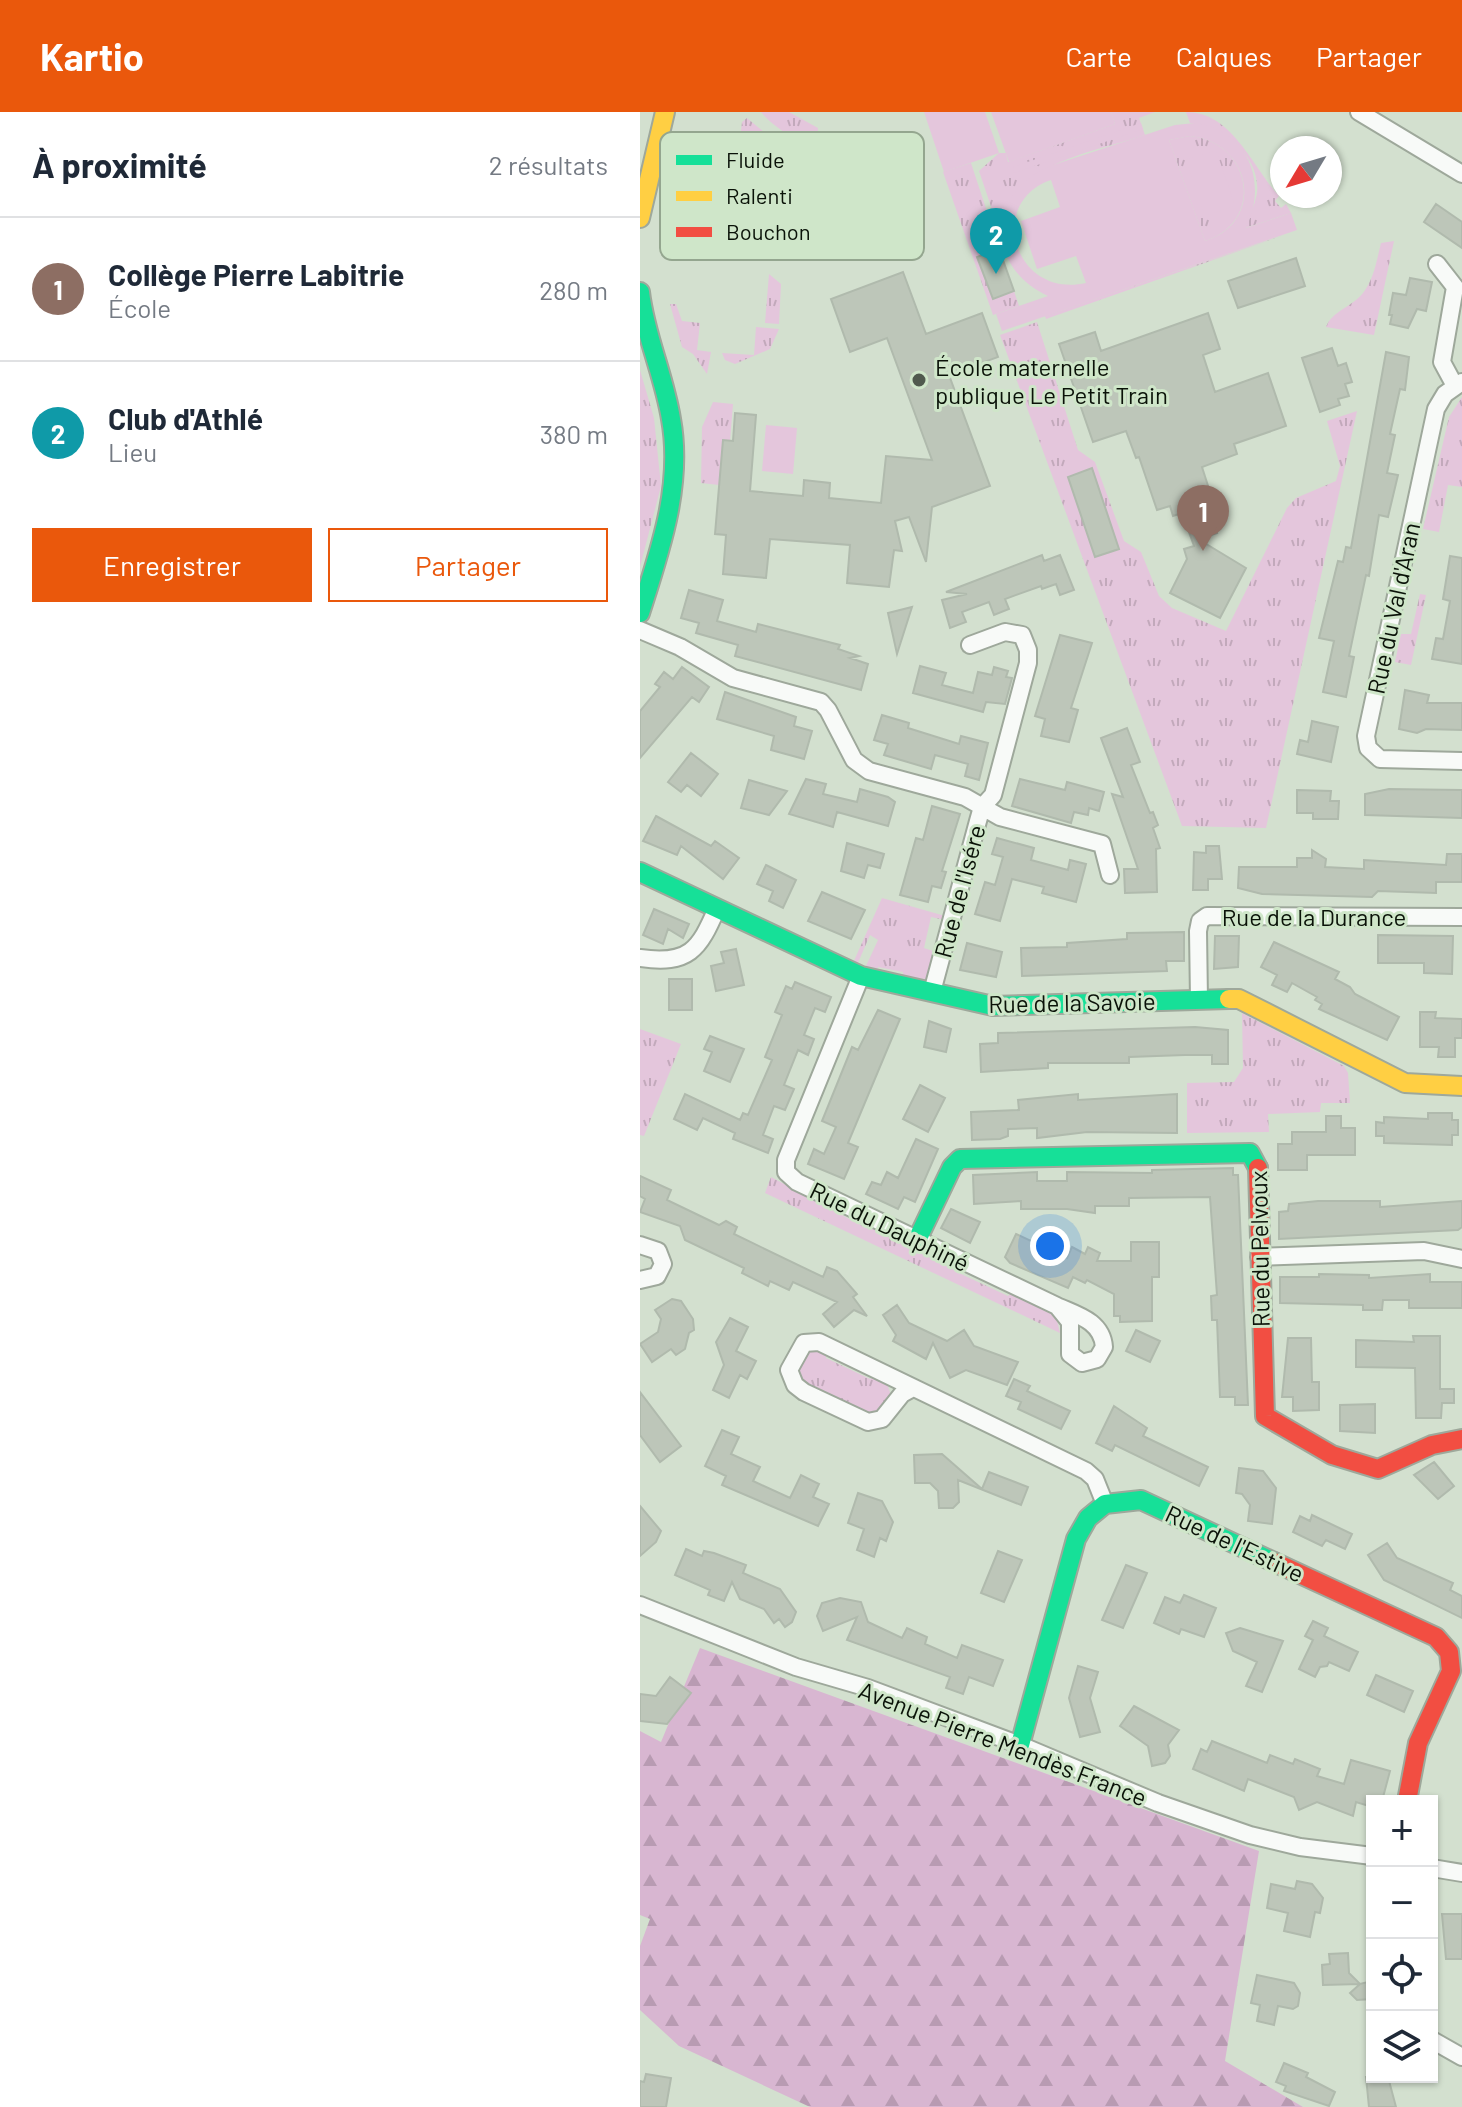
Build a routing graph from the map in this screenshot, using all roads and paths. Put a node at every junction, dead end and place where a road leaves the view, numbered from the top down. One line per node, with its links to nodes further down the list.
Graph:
1 (665, 112): 3 (street)
2 (1359, 112): 5 (street)
3 (660, 132)
4 (660, 133): 6 (street)
5 (1462, 174)
6 (640, 218)
7 (1437, 264): 9 (street)
8 (640, 292): 10 (street)
9 (1458, 384): 13 (street, Rue du Val d'Aran)
10 (640, 613)
11 (640, 630): 14 (street, Rue de l'Isére)
12 (970, 645): 14 (street)
13 (1462, 761)
14 (982, 807): 16 (street); 21 (street, Rue de l'Isére)
15 (640, 872): 17 (street, Rue de la Savoie)
16 (1110, 875)
17 (717, 908): 19 (street); 20 (street, Rue de la Savoie)
18 (1462, 917): 22 (street, Rue de la Durance)
19 (640, 958)
20 (861, 976): 21 (street, Rue de la Savoie); 24 (street, Rue du Dauphiné)
21 (932, 992): 22 (street, Rue de la Savoie)
22 (1199, 1000): 23 (street, Rue de la Savoie)
23 (1462, 1086)
24 (917, 1240): 26 (street, Rue du Pelvoux); 29 (street, Rue du Dauphiné)
25 (640, 1245): 28 (street)
26 (1259, 1257): 27 (street); 31 (street, Rue du Pelvoux)
27 (1462, 1259)
28 (640, 1280)
29 (1057, 1306)
30 (913, 1388): 30 (street); 32 (street)
31 (1462, 1439)
32 (1105, 1504): 34 (street); 35 (street, Rue de l'Estive)
33 (640, 1605): 34 (street, Avenue Pierre Mendès France)
34 (1020, 1745): 36 (street, Avenue Pierre Mendès France)
35 (1408, 1795)
36 (1366, 1855)
37 (1438, 1869): 38 (street)
38 (1462, 1873)
39 (1438, 2043): 40 (street)
40 (1462, 2057)

